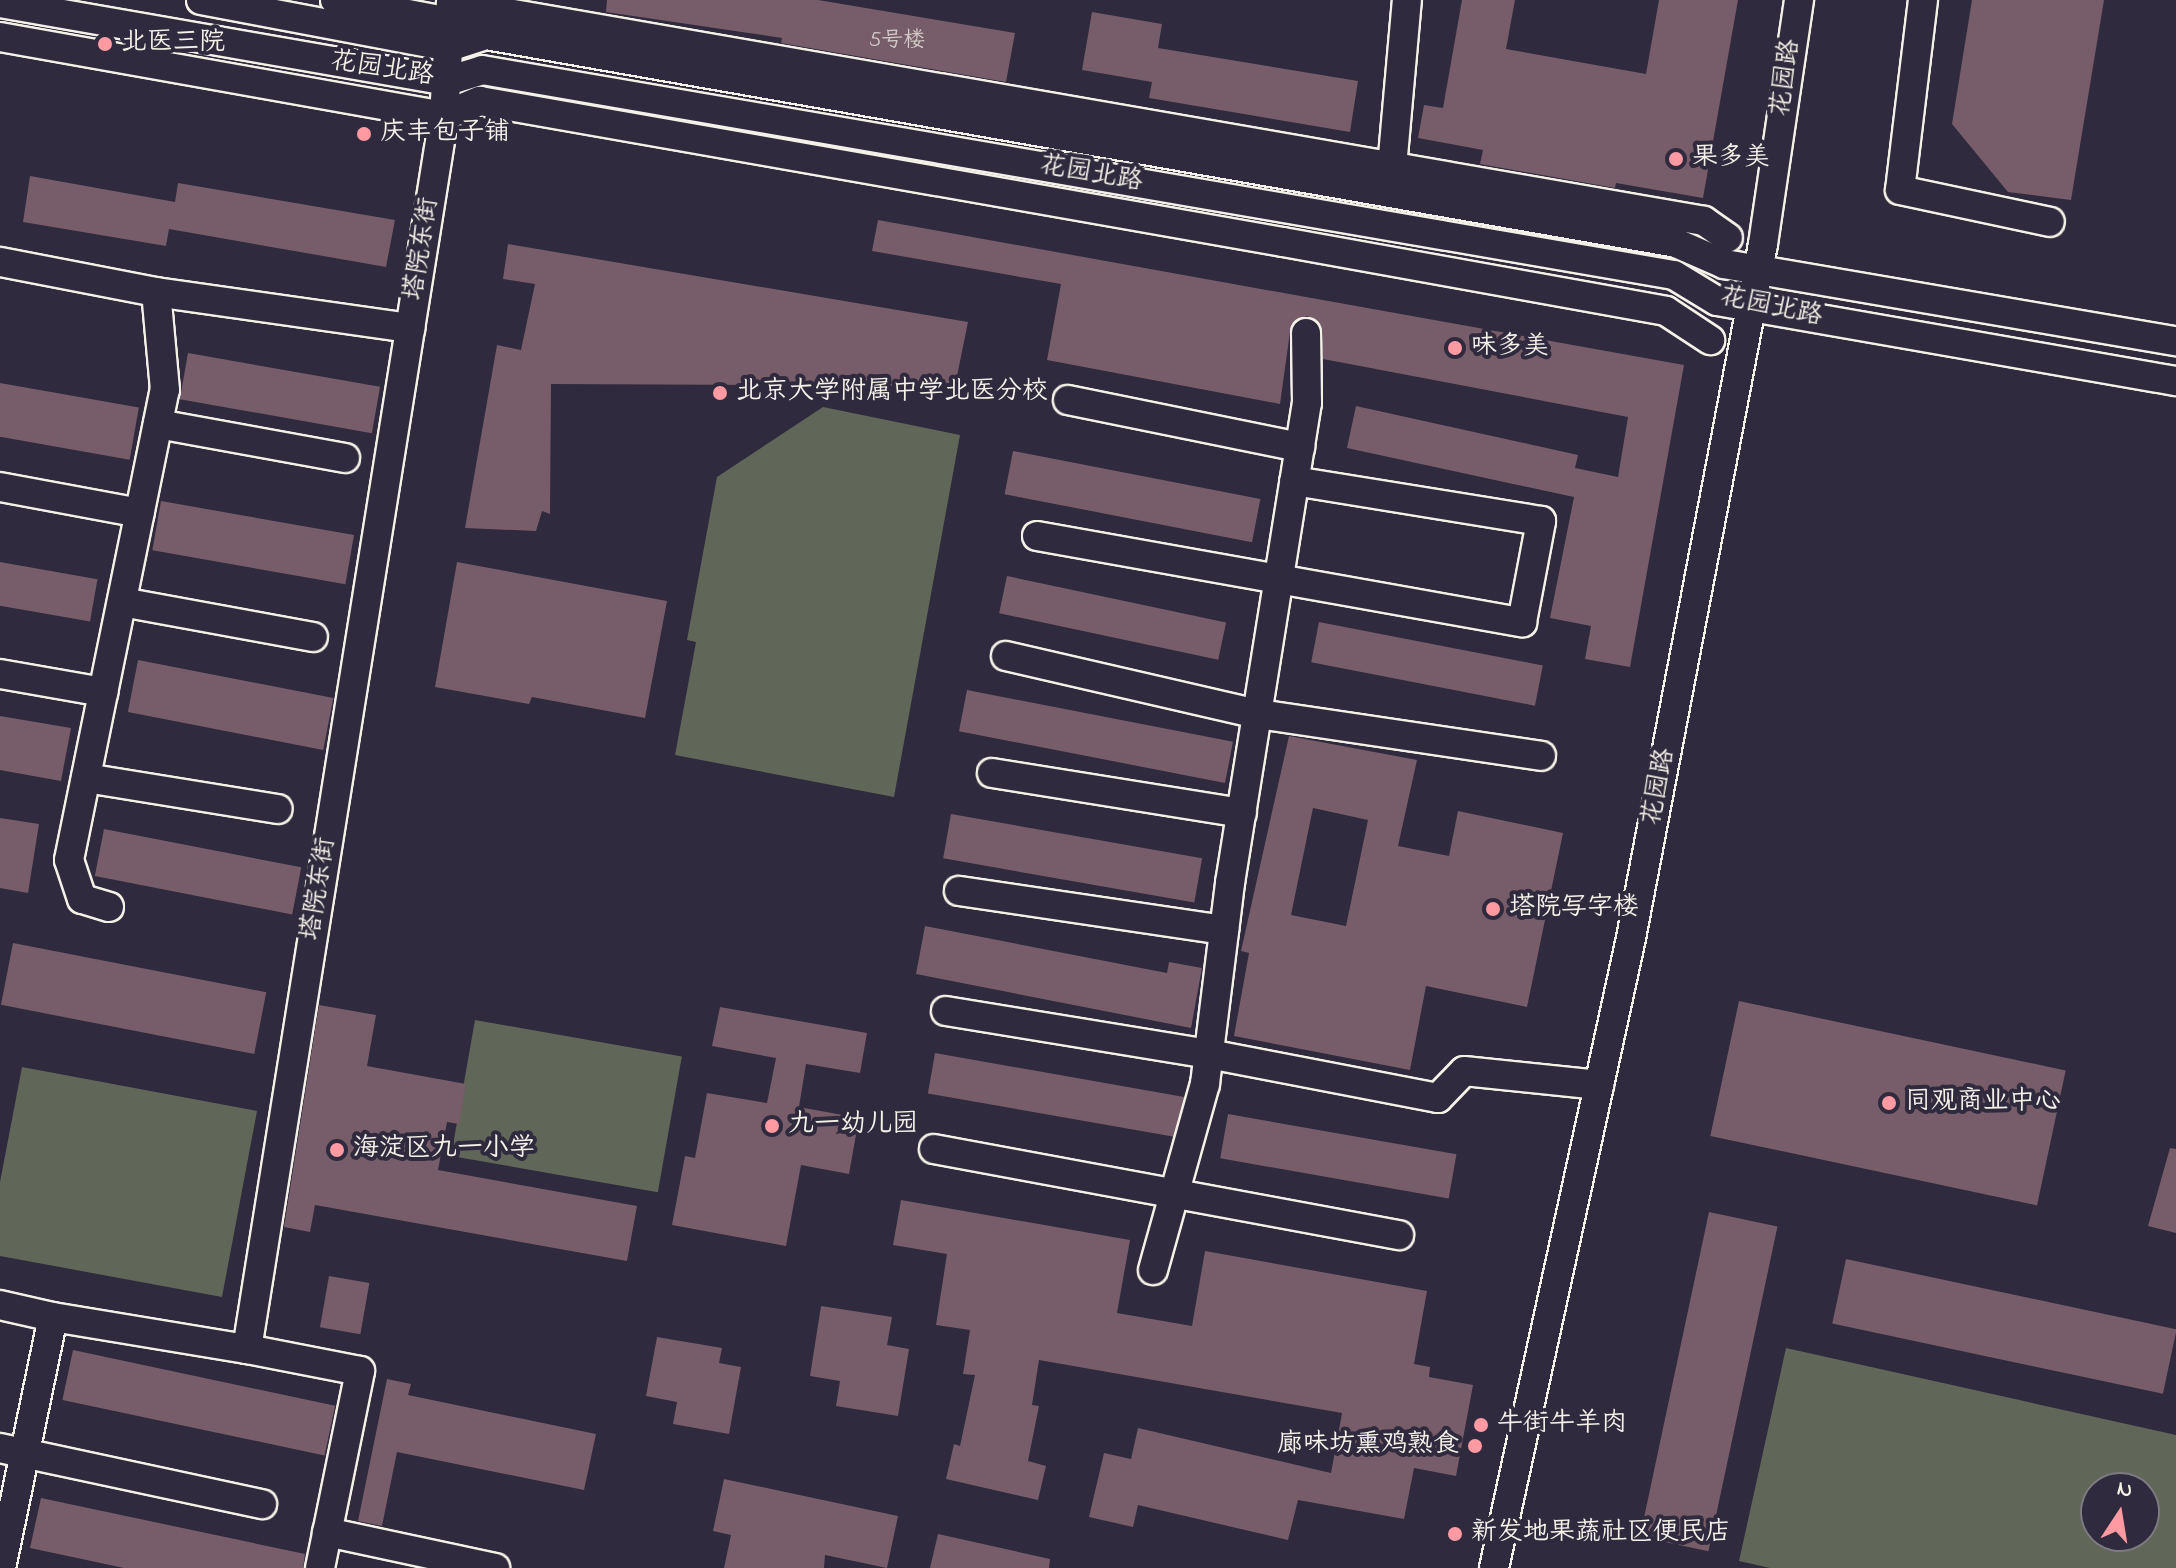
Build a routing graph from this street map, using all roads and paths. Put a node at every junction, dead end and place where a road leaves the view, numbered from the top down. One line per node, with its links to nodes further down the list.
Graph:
1 (201, 0): 7 (street, 花园北路)
2 (335, 0): 7 (street)
3 (1407, 0): 11 (street)
4 (1799, 0): 15 (street, 花园路)
5 (1923, 0): 12 (street)
6 (0, 3): 9 (street, 花园北路)
7 (450, 23): 9 (street, 塔院东街); 11 (street)
8 (0, 37): 10 (street)
9 (447, 81): 10 (street, 塔院东街); 17 (street, 花园北路)
10 (444, 116): 18 (street, 塔院东街); 20 (street)
11 (1386, 179): 13 (street); 15 (street, 花园北路)
12 (2050, 222)
13 (1728, 238)
14 (0, 262): 16 (street)
15 (1758, 269): 17 (street, 花园路); 21 (street, 花园北路)
16 (156, 292): 18 (street); 24 (street)
17 (1750, 307): 22 (street, 花园北路); 48 (street, 花园路)
18 (410, 328): 55 (street, 塔院东街)
19 (1306, 333): 25 (street)
20 (1710, 340)
21 (2176, 341)
22 (2176, 381)
23 (1068, 400): 25 (street)
24 (158, 424): 26 (street); 29 (street)
25 (1300, 447): 27 (street)
26 (345, 458)
27 (1294, 481): 31 (street); 31 (street)
28 (0, 487): 29 (street)
29 (140, 513): 32 (street)
30 (1037, 536): 31 (street)
31 (1279, 580): 37 (street)
32 (122, 602): 33 (street); 36 (street)
33 (313, 637)
34 (1006, 656): 37 (street)
35 (0, 674): 36 (street)
36 (103, 692): 40 (street)
37 (1258, 714): 38 (street); 42 (street)
38 (1541, 756)
39 (992, 773): 42 (street)
40 (86, 778): 41 (street); 44 (street)
41 (278, 809)
42 (1242, 813): 45 (street)
43 (959, 891): 45 (street)
44 (109, 907)
45 (1224, 930): 47 (street)
46 (946, 1011): 47 (street)
47 (1209, 1054): 48 (street); 50 (street)
48 (1599, 1085): 62 (street, 花园路)
49 (934, 1149): 50 (street)
50 (1174, 1193): 51 (street); 52 (street)
51 (1399, 1235)
52 (1153, 1270)
53 (0, 1305): 54 (street)
54 (53, 1317): 55 (street); 56 (street)
55 (247, 1349): 58 (street)
56 (12, 1451): 57 (street); 59 (street)
57 (262, 1504)
58 (327, 1532): 60 (street); 61 (street)
59 (1, 1568)
60 (320, 1568)
61 (495, 1568)
62 (1494, 1568)

